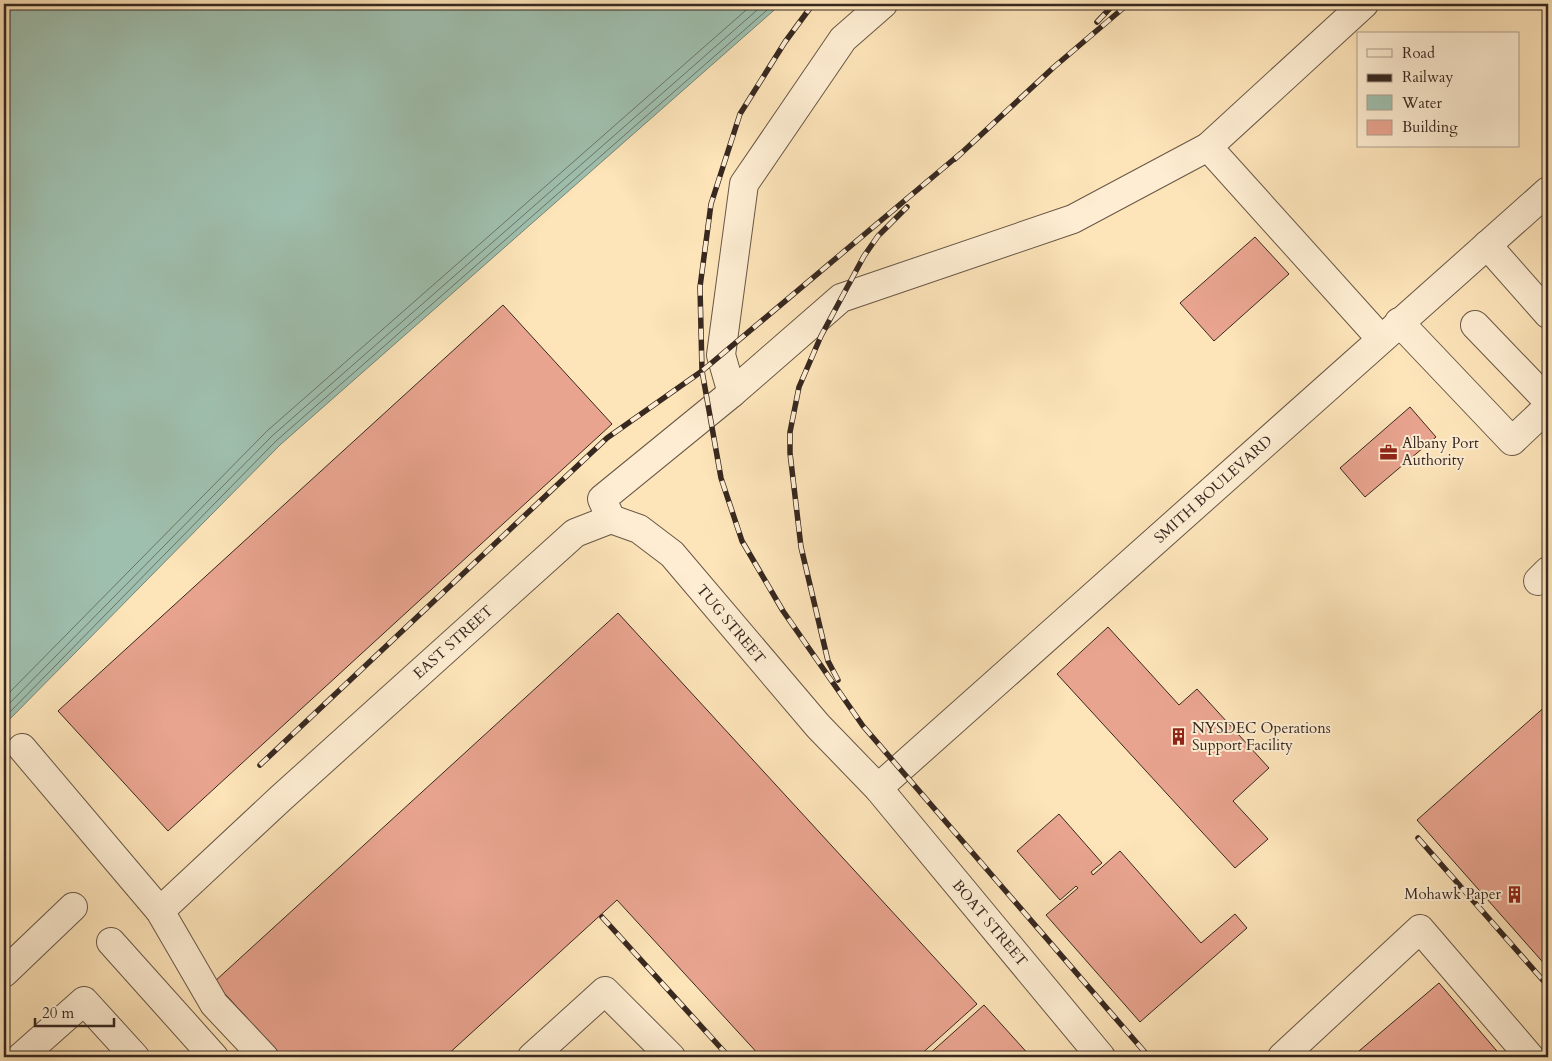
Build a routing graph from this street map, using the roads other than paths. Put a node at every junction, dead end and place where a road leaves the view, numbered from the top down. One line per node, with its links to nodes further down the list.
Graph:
1 (882, 4): 9 (street)
2 (1364, 4): 3 (street)
3 (1208, 147): 8 (street); 9 (street)
4 (1548, 190): 5 (street, SMITH BOULEVARD)
5 (1486, 245): 6 (street); 8 (street, SMITH BOULEVARD)
6 (1548, 314)
7 (1475, 325): 10 (street)
8 (1390, 331): 11 (street); 14 (street, SMITH BOULEVARD)
9 (732, 393): 12 (street)
10 (1548, 401)
11 (1548, 407)
12 (611, 519): 14 (street, TUG STREET); 16 (street, EAST STREET)
13 (22, 748): 16 (street)
14 (878, 788): 25 (street, BOAT STREET)
15 (73, 907): 18 (street)
16 (160, 911): 22 (street)
17 (111, 942): 21 (street)
18 (4, 973)
19 (21, 1057): 20 (street)
20 (135, 1057)
21 (214, 1057)
22 (264, 1057)
23 (532, 1057): 24 (street)
24 (671, 1057)
25 (1101, 1057)
26 (1282, 1057): 27 (street)
27 (1530, 1057)

